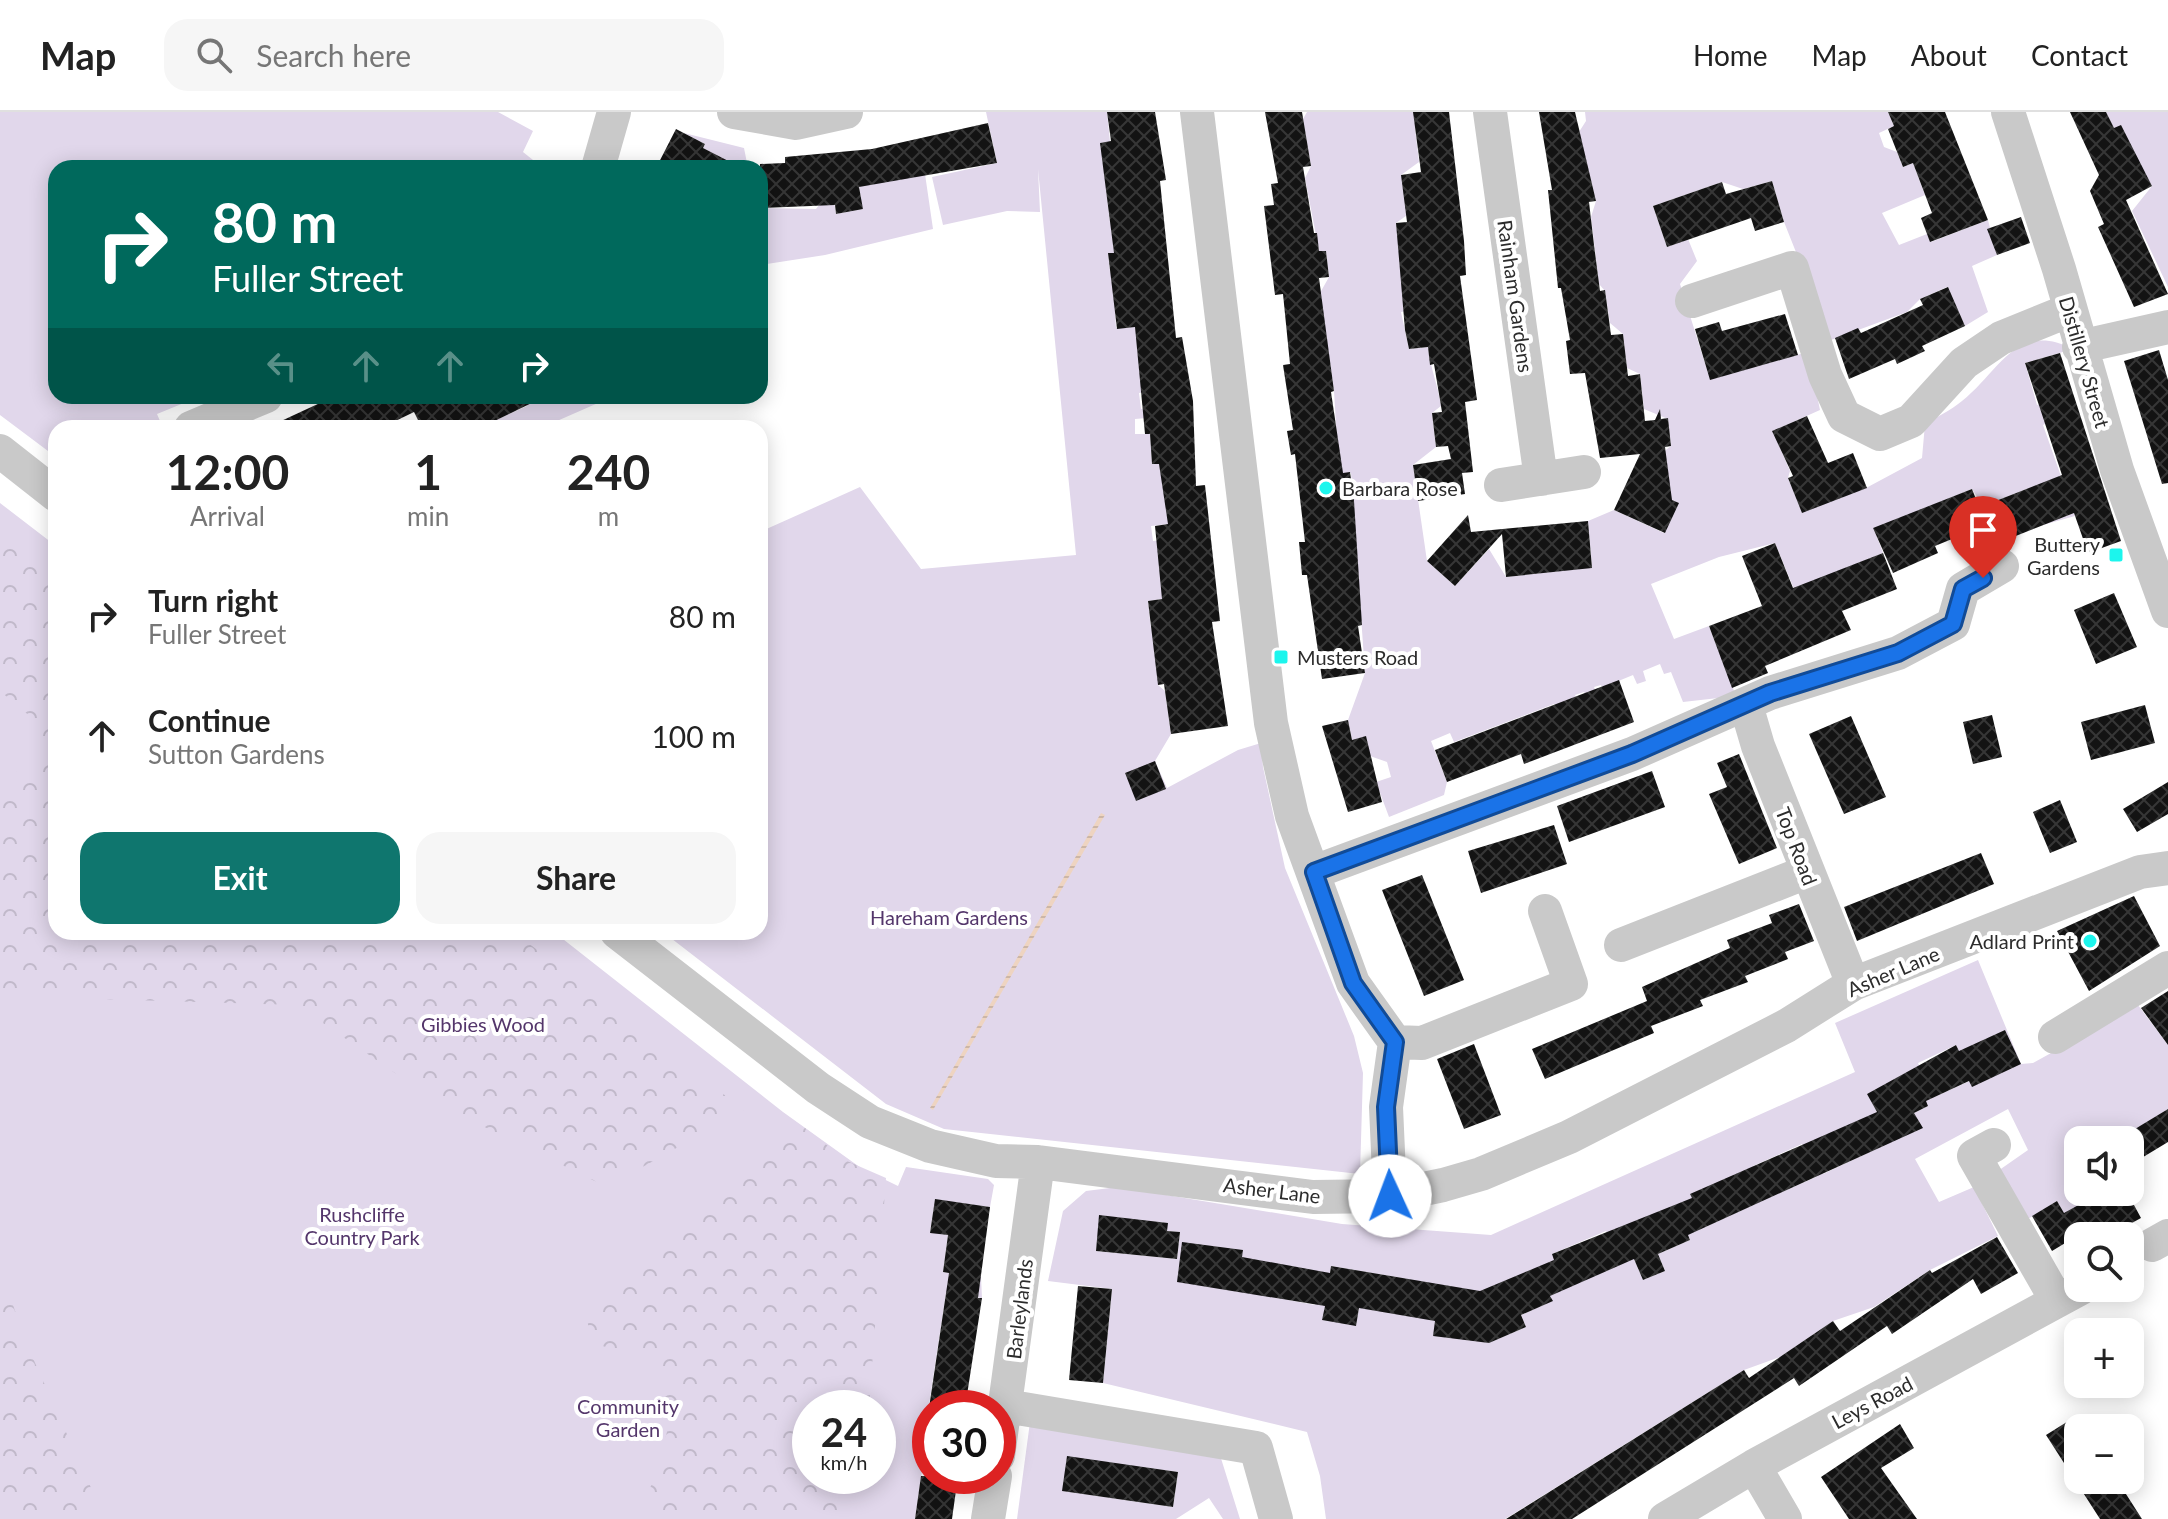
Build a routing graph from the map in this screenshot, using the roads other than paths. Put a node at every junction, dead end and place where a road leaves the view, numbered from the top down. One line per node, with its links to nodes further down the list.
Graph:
1 (614, 112): 7 (street)
2 (734, 112): 3 (street)
3 (846, 112)
4 (1197, 112): 23 (street)
5 (1490, 112): 16 (street, Rainham Gardens)
6 (2008, 112): 9 (street, Distillery Street)
7 (600, 160)
8 (1692, 301): 9 (street)
9 (2070, 310): 11 (street, Distillery Street)
10 (2168, 327): 11 (street)
11 (2079, 347): 20 (street, Distillery Street)
12 (256, 404): 13 (street)
13 (237, 419)
14 (0, 451): 18 (street)
15 (1584, 472): 16 (street)
16 (1541, 479): 17 (street)
17 (1501, 485)
18 (48, 489)
19 (2002, 566): 21 (street)
20 (2168, 611)
21 (1746, 705): 23 (street); 24 (street, Top Road)
22 (2168, 868): 29 (street, Asher Lane)
23 (1314, 872): 31 (street)
24 (1807, 872): 27 (street); 29 (street, Top Road)
25 (1545, 911): 31 (street)
26 (627, 940): 33 (street, Asher Lane)
27 (1621, 945)
28 (2168, 968): 30 (street)
29 (1853, 984): 34 (street, Asher Lane)
30 (2055, 1037)
31 (1395, 1042): 34 (street)
32 (1974, 1156): 35 (street)
33 (1038, 1162): 34 (street, Asher Lane); 37 (street, Barleylands)
34 (1390, 1196)
35 (2064, 1287)
36 (2064, 1297): 39 (street, Leys Road)
37 (1008, 1390)
38 (1016, 1408): 42 (street)
39 (1754, 1466): 43 (street, Leys Road); 44 (street)
40 (992, 1494): 41 (street)
41 (988, 1519)
42 (1276, 1519)
43 (1665, 1519)
44 (1785, 1519)

